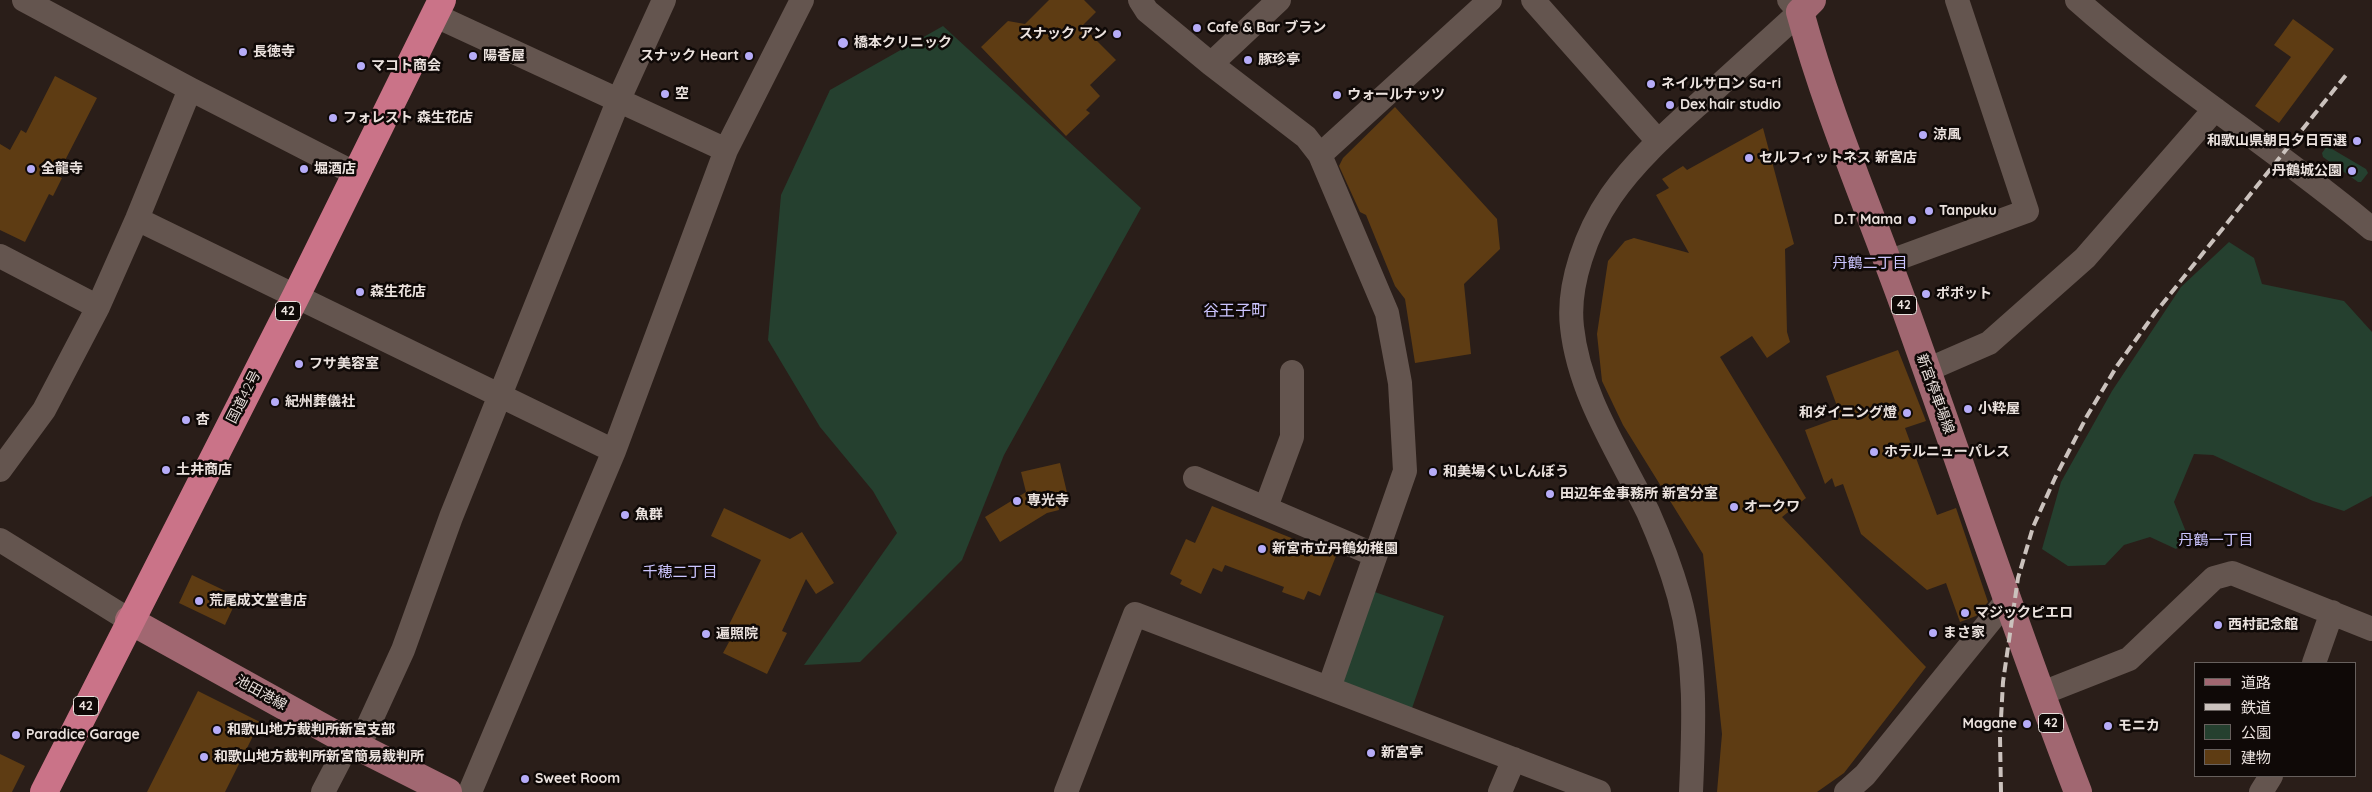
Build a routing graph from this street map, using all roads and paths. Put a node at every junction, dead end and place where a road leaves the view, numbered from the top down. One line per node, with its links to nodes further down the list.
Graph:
1 (664, 0): 14 (street)
2 (802, 0): 17 (street)
3 (1140, 0): 12 (street)
4 (1280, 0): 12 (street)
5 (1490, 0): 18 (street)
6 (1534, 0): 16 (street)
7 (1958, 0): 23 (street)
8 (2077, 0): 15 (street)
9 (29, 1): 13 (street)
10 (1801, 4): 16 (street); 23 (main road, 新宮停車場線 / 42)
11 (438, 8): 14 (street); 19 (highway, 国道42号 / 42)
12 (1211, 64): 18 (street)
13 (190, 89): 19 (street); 20 (street)
14 (620, 99): 17 (street); 28 (street)
15 (2215, 109): 21 (street); 26 (street)
16 (1658, 141): 52 (street)
17 (726, 150): 29 (street)
18 (1320, 155): 34 (street)
19 (356, 174): 24 (highway, 国道42号 / 42)
20 (137, 219): 24 (street); 25 (street)
21 (2372, 229)
22 (0, 256): 25 (street)
23 (1888, 262): 26 (main road, 新宮停車場線 / 42)
24 (296, 296): 28 (street); 37 (highway, 国道42号 / 42)
25 (98, 307): 30 (street)
26 (1927, 370): 35 (main road, 新宮停車場線 / 42)
27 (1292, 372): 32 (street)
28 (501, 396): 29 (street); 42 (street)
29 (614, 452): 48 (street)
30 (0, 470)
31 (1195, 478): 32 (street)
32 (1266, 507): 34 (street)
33 (0, 540): 37 (street)
34 (1376, 555): 40 (street)
35 (2008, 599): 41 (main road, 新宮停車場線 / 42); 53 (street)
36 (2332, 612): 38 (street); 39 (street); 41 (street)
37 (129, 620): 42 (main road, 池田港線); 45 (highway, 国道42号 / 42)
38 (2372, 628)
39 (2314, 662)
40 (1329, 688): 43 (street); 49 (street)
41 (2040, 694): 54 (main road, 新宮停車場線 / 42)
42 (354, 744): 46 (street); 47 (main road, 池田港線)
43 (1514, 759): 50 (street); 51 (street)
44 (2270, 777): 55 (street)
45 (44, 792)
46 (323, 792)
47 (448, 792)
48 (470, 792)
49 (1066, 792)
50 (1500, 792)
51 (1599, 792)
52 (1691, 792)
53 (1846, 792)
54 (2078, 792)
55 (2261, 792)

